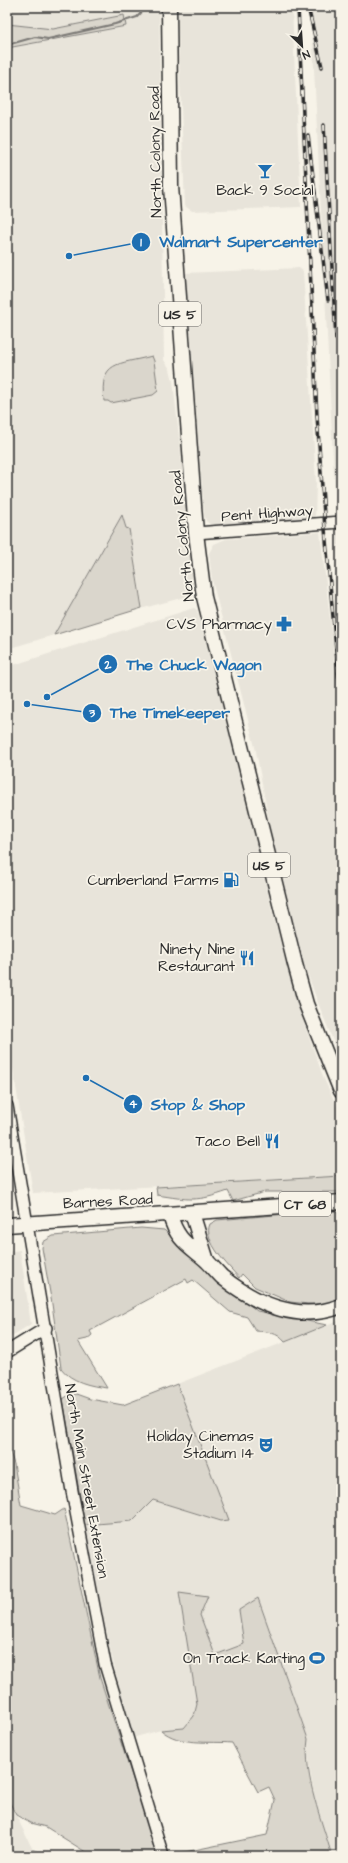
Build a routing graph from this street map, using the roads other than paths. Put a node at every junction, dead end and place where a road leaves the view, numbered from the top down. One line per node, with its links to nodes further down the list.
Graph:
1 (169, 7): 3 (main road, North Colony Road / US 5)
2 (341, 522): 3 (street, Pent Highway)
3 (196, 533): 4 (main road, North Colony Road / US 5)
4 (341, 1091)
5 (7, 1106): 9 (street, North Main Street Extension)
6 (341, 1202): 7 (main road, Barnes Road / CT 68)
7 (192, 1213): 8 (main road, Barnes Road / CT 68); 11 (main road)
8 (170, 1215): 9 (main road, Barnes Road / CT 68); 11 (main road)
9 (26, 1223): 10 (main road, Barnes Road / CT 68); 13 (street, North Main Street Extension)
10 (7, 1225)
11 (207, 1261): 12 (main road)
12 (341, 1306)
13 (46, 1328): 14 (street); 15 (street, North Main Street Extension)
14 (7, 1352)
15 (163, 1856)

